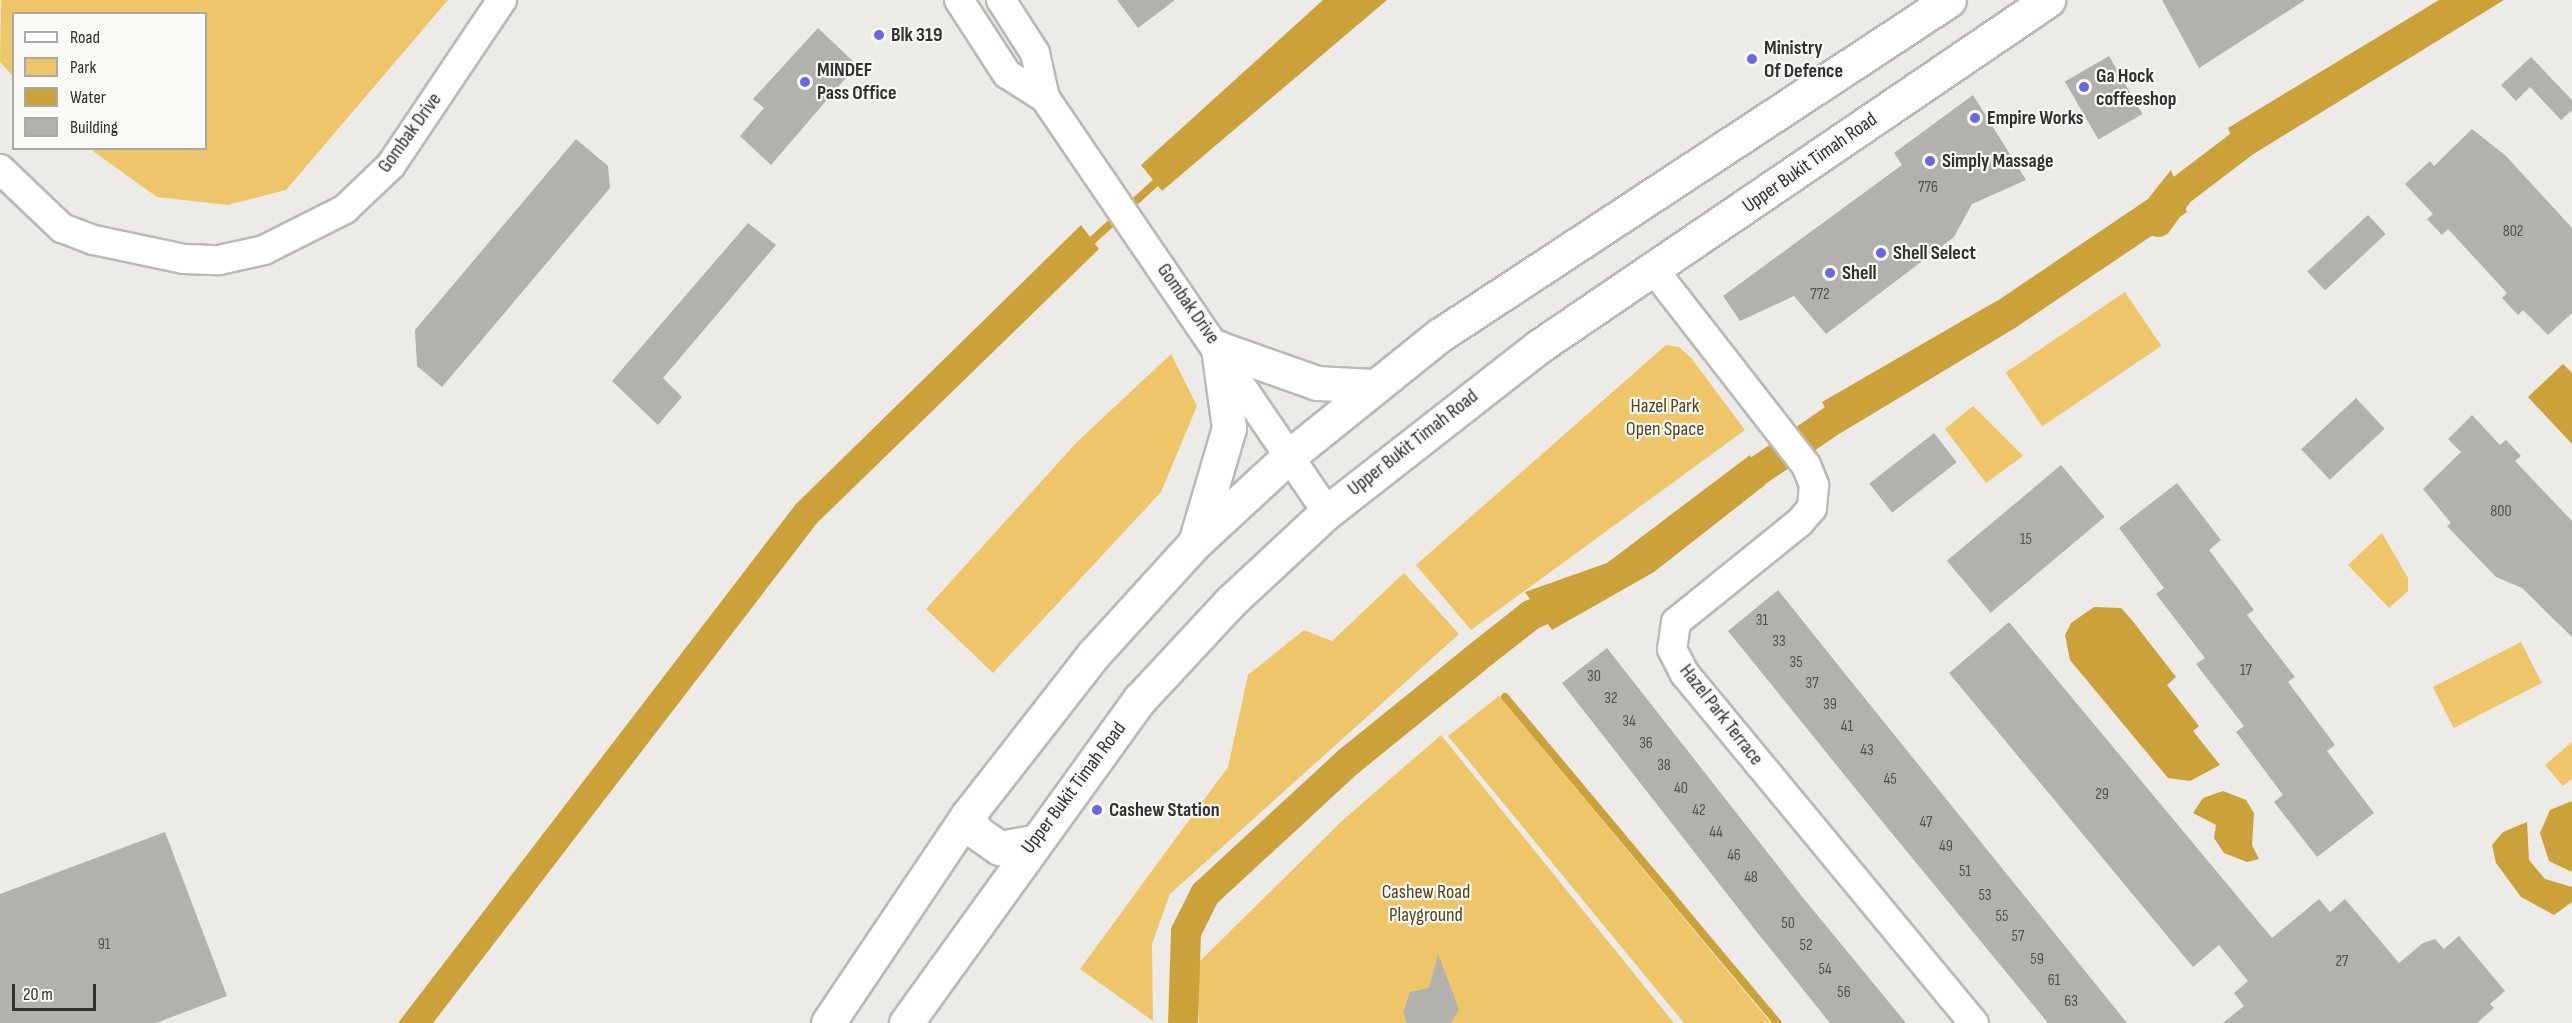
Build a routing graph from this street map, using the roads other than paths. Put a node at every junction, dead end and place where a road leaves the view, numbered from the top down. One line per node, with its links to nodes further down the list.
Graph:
1 (502, 0): 7 (street, Gombak Drive)
2 (959, 0): 6 (street, Gombak Drive)
3 (1001, 0): 6 (street, Gombak Drive)
4 (1949, 0): 10 (highway)
5 (2048, 0): 8 (highway, Upper Bukit Timah Road)
6 (1045, 98): 9 (street, Gombak Drive)
7 (0, 169)
8 (1654, 270): 12 (highway, Upper Bukit Timah Road); 18 (street, Hazel Park Terrace)
9 (1218, 348): 10 (highway); 11 (street, Gombak Drive); 13 (highway)
10 (1375, 387): 11 (highway)
11 (1288, 457): 12 (street, Gombak Drive); 13 (highway)
12 (1327, 512): 15 (highway, Upper Bukit Timah Road)
13 (1194, 544): 14 (highway)
14 (968, 815): 15 (highway); 16 (highway)
15 (1034, 842): 17 (highway, Upper Bukit Timah Road)
16 (828, 1023)
17 (906, 1023)
18 (1974, 1023)

